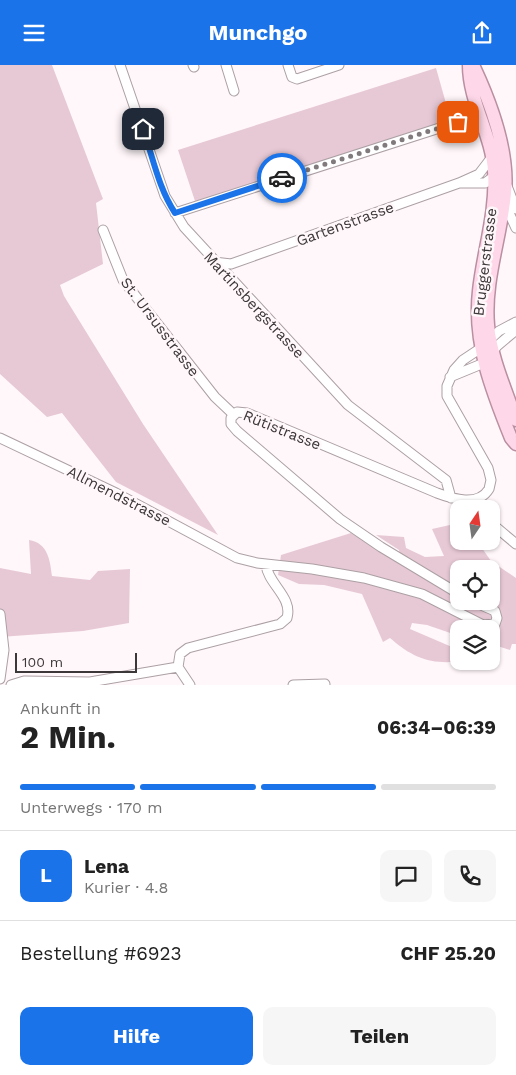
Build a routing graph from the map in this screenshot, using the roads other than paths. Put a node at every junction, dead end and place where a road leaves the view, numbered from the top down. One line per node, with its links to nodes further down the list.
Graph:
1 (120, 65): 15 (street, Martinsbergstrasse)
2 (226, 65): 7 (street)
3 (288, 65): 4 (street)
4 (339, 65)
5 (469, 65): 8 (main road, Bruggerstrasse)
6 (473, 65): 12 (main road, Bruggerstrasse)
7 (234, 91)
8 (480, 115): 9 (main road, Bruggerstrasse); 15 (street)
9 (492, 157): 10 (street, Gartenstrasse); 12 (main road, Bruggerstrasse)
10 (478, 174): 11 (street, Gartenstrasse); 12 (street)
11 (459, 183): 12 (street, Gartenstrasse); 19 (street, Gartenstrasse)
12 (495, 183): 13 (main road, Bruggerstrasse); 14 (street); 23 (main road, Bruggerstrasse)
13 (504, 201): 16 (street); 23 (main road, Bruggerstrasse)
14 (516, 209)
15 (175, 213): 18 (street, Martinsbergstrasse)
16 (516, 228)
17 (103, 230): 26 (street, St. Ursusstrasse)
18 (214, 262): 19 (street, Gartenstrasse); 20 (street, Martinsbergstrasse)
19 (231, 264): 20 (street)
20 (225, 274): 30 (street, Martinsbergstrasse)
21 (516, 322): 23 (street)
22 (516, 330): 23 (street)
23 (488, 346): 24 (main road, Bruggerstrasse); 25 (street); 27 (main road, Bruggerstrasse)
24 (484, 363): 25 (street); 29 (main road, Bruggerstrasse)
25 (450, 377): 31 (street)
26 (233, 414): 30 (street, Rütistrasse); 35 (street, Rütistrasse)
27 (516, 420)
28 (0, 438): 34 (street, Allmendstrasse)
29 (516, 444)
30 (451, 498): 31 (street, Rütistrasse)
31 (477, 499)
32 (500, 531): 33 (street)
33 (516, 544)
34 (266, 565): 36 (street); 40 (street)
35 (450, 589)
36 (450, 608)
37 (454, 610): 38 (street)
38 (493, 610)
39 (0, 613): 41 (street)
40 (178, 667): 43 (street); 44 (street)
41 (0, 679)
42 (325, 684): 45 (street)
43 (11, 685)
44 (190, 685)
45 (293, 685)

